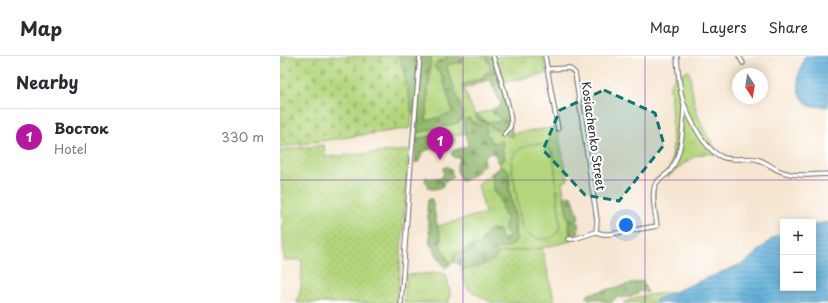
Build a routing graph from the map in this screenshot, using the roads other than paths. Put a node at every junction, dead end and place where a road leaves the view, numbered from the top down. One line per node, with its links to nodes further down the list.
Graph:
1 (420, 56): 14 (street)
2 (493, 56): 10 (street)
3 (545, 56): 7 (street)
4 (677, 56): 8 (street)
5 (739, 56): 6 (street)
6 (743, 63)
7 (548, 69): 9 (street); 12 (street, Kosiachenko Street)
8 (684, 104): 11 (street); 12 (street)
9 (558, 129)
10 (504, 135)
11 (828, 174)
12 (596, 232): 13 (street)
13 (568, 240)
14 (401, 303)

